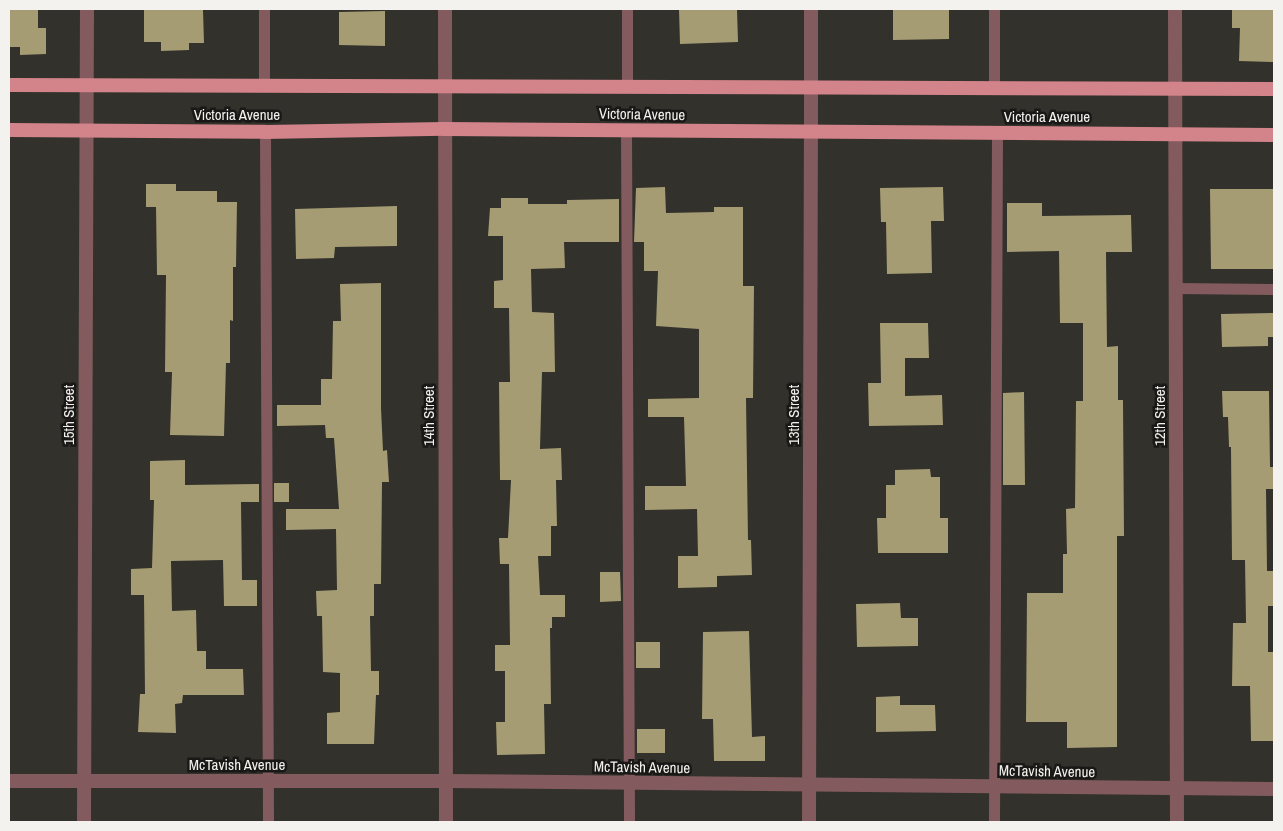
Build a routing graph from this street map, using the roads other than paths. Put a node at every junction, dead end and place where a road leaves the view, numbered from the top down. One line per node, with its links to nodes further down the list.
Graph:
1 (86, 9): 10 (street, 15th Street)
2 (264, 9): 11 (lane)
3 (445, 9): 8 (street, 14th Street)
4 (627, 9): 12 (lane)
5 (812, 9): 13 (street, 13th Street)
6 (994, 9): 14 (lane)
7 (1175, 9): 15 (street, 12th Street)
8 (445, 84): 11 (main road, Victoria Avenue); 12 (main road, Victoria Avenue); 17 (street, 14th Street)
9 (9, 85): 10 (main road, Victoria Avenue)
10 (86, 85): 11 (main road, Victoria Avenue); 19 (street, 15th Street)
11 (264, 85)
12 (627, 86): 13 (main road, Victoria Avenue)
13 (811, 88): 14 (main road, Victoria Avenue); 22 (street, 13th Street)
14 (994, 88): 15 (main road, Victoria Avenue)
15 (1174, 89): 16 (main road, Victoria Avenue); 24 (street, 12th Street)
16 (1274, 89)
17 (444, 129): 20 (main road, Victoria Avenue); 21 (main road, Victoria Avenue); 31 (street, 14th Street)
18 (9, 130): 19 (main road, Victoria Avenue)
19 (88, 130): 21 (main road, Victoria Avenue); 29 (street, 15th Street)
20 (626, 130): 22 (main road, Victoria Avenue); 32 (lane)
21 (265, 132): 30 (lane)
22 (811, 132): 23 (main road, Victoria Avenue); 33 (street, 13th Street)
23 (997, 133): 24 (main road, Victoria Avenue); 34 (lane)
24 (1176, 135): 25 (main road, Victoria Avenue); 26 (street, 12th Street)
25 (1274, 135)
26 (1176, 288): 27 (lane); 35 (street, 12th Street)
27 (1274, 289)
28 (9, 781): 29 (street, McTavish Avenue)
29 (84, 782): 30 (street, McTavish Avenue); 37 (street, 15th Street)
30 (268, 782): 31 (street, McTavish Avenue); 38 (lane)
31 (446, 782): 32 (street, McTavish Avenue); 39 (street, 14th Street)
32 (629, 784): 33 (street, McTavish Avenue); 40 (lane)
33 (810, 785): 34 (street, McTavish Avenue); 41 (street, 13th Street)
34 (994, 787): 35 (street, McTavish Avenue); 42 (lane)
35 (1177, 788): 36 (street, McTavish Avenue); 43 (street, 12th Street)
36 (1274, 789)
37 (84, 822)
38 (268, 822)
39 (446, 822)
40 (629, 822)
41 (809, 822)
42 (994, 822)
43 (1177, 822)

